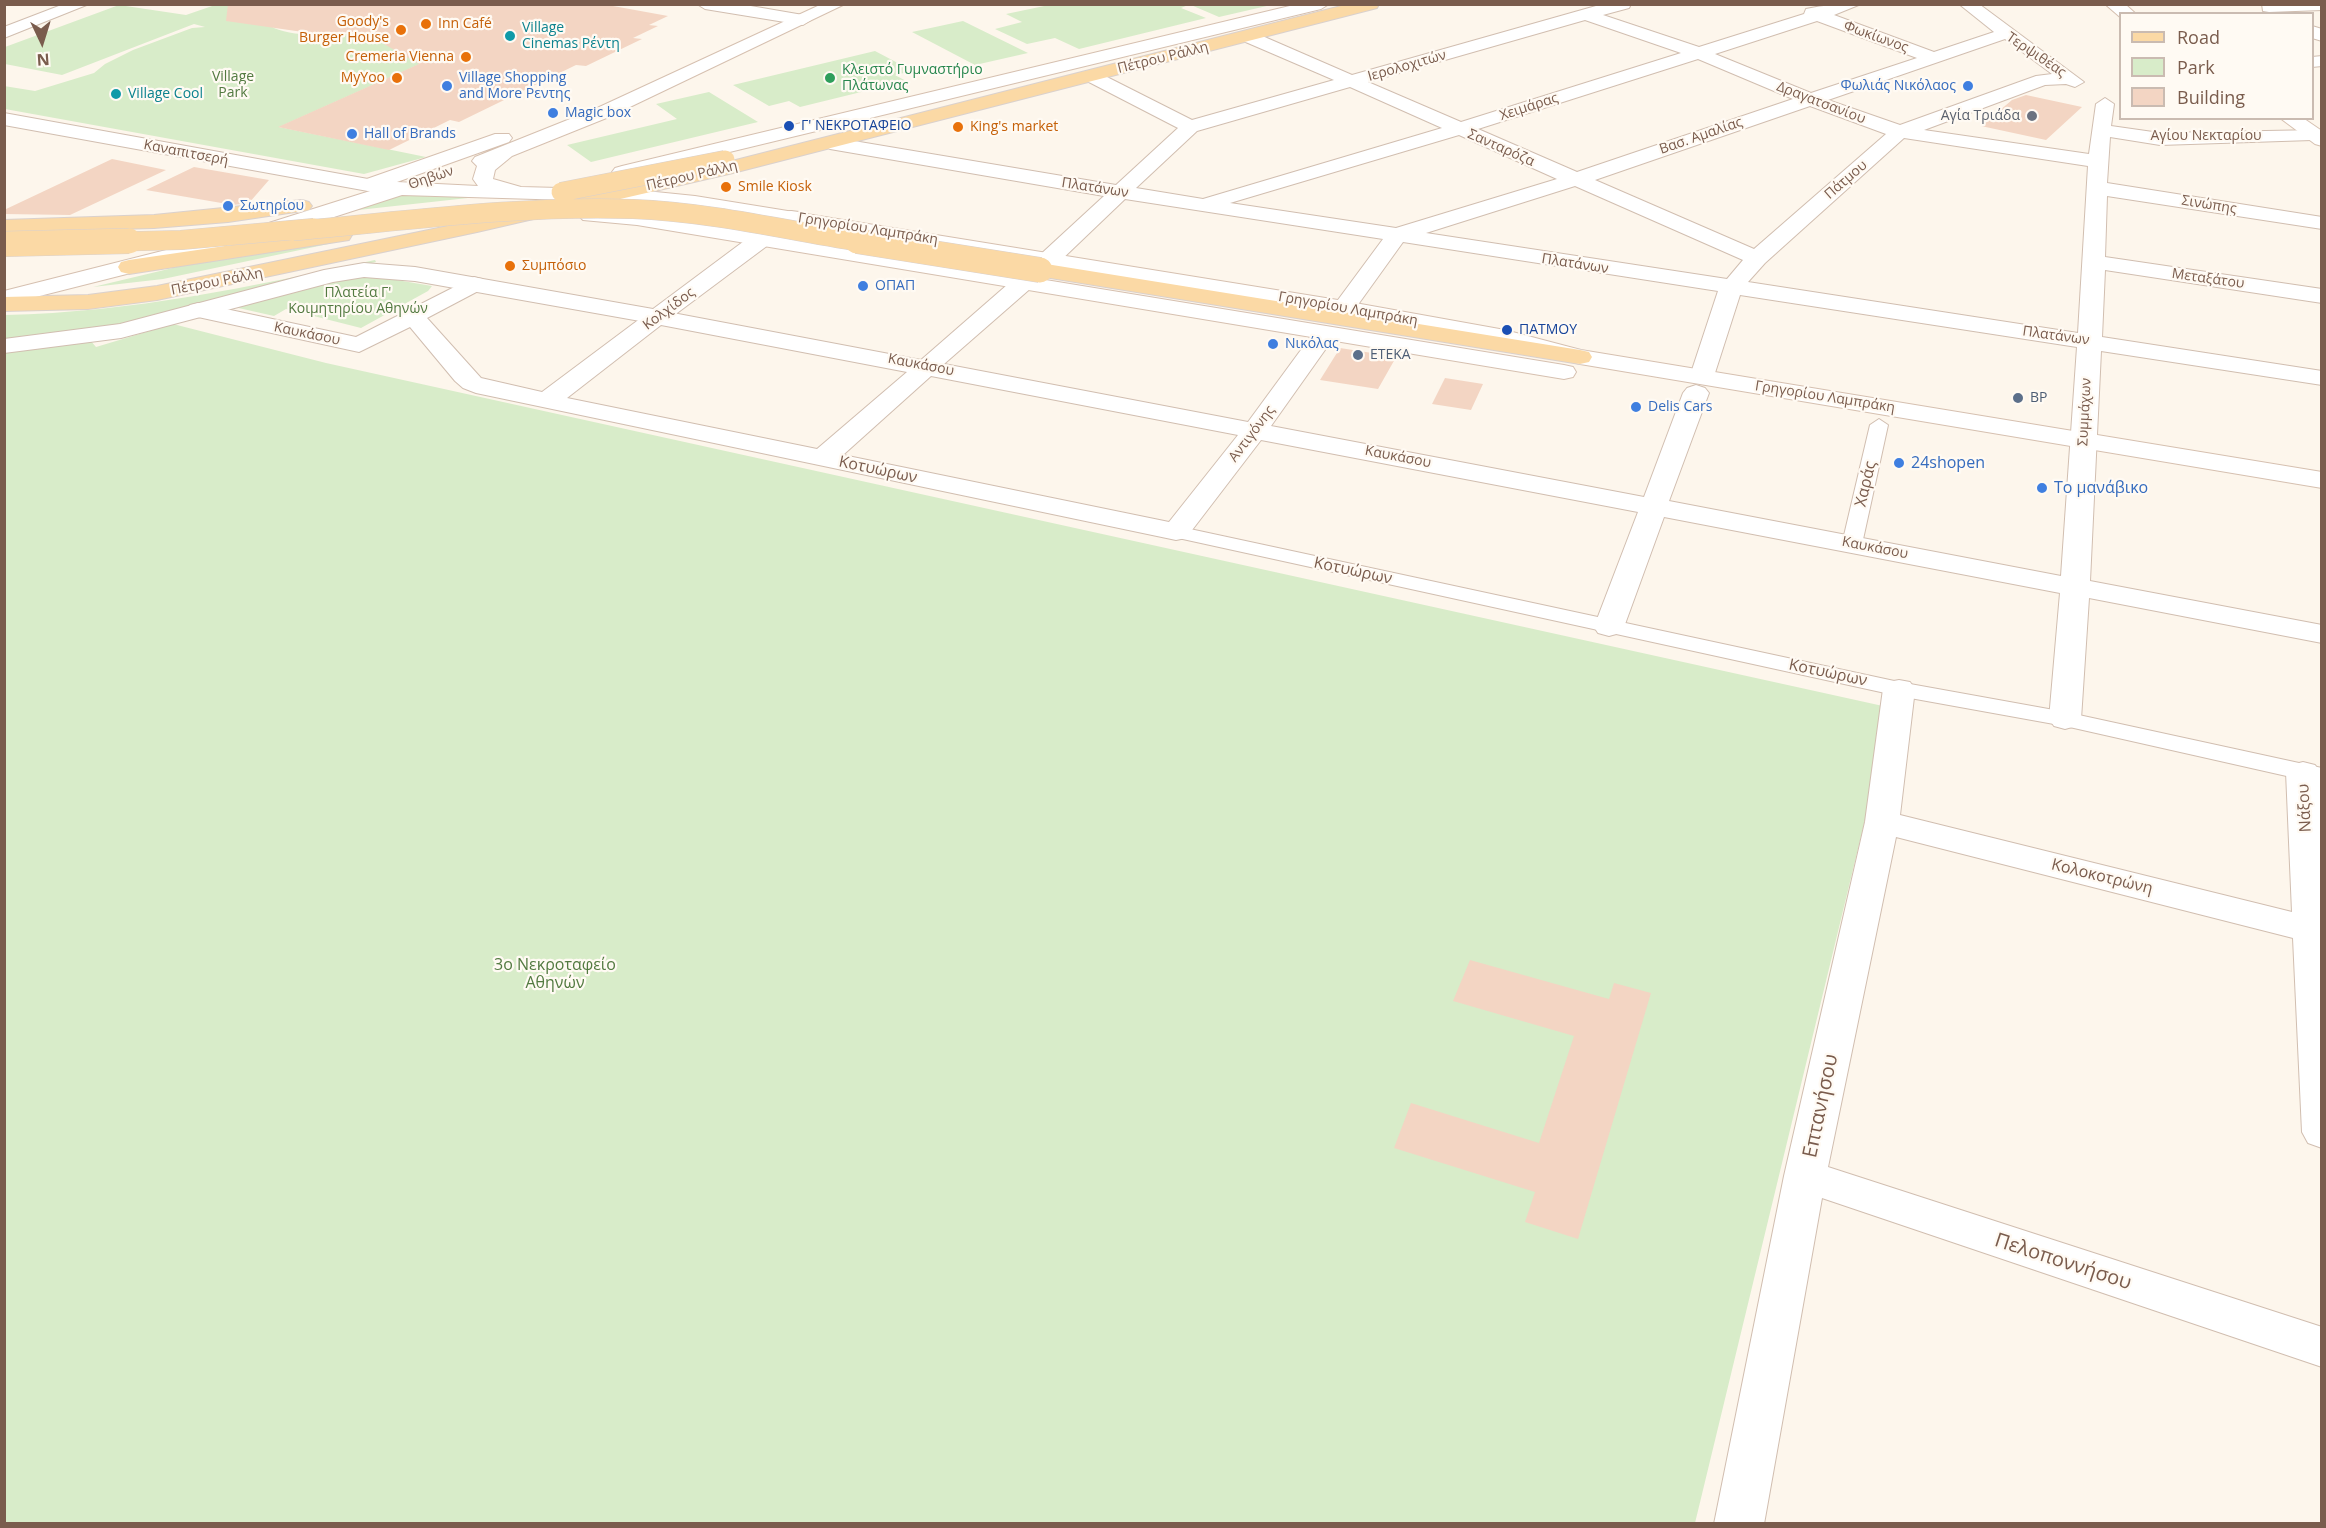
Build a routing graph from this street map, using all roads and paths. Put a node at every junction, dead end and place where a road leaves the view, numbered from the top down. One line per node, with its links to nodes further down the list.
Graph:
1 (81, 4): 18 (street)
2 (705, 4): 17 (street)
3 (837, 4): 14 (street, Θηβών)
4 (1321, 4): 43 (street, Πέτρου Ράλλη)
5 (1328, 4): 52 (main road, Πέτρου Ράλλη, bridge)
6 (1371, 4): 20 (main road, Πέτρου Ράλλη)
7 (1556, 4): 15 (street, Δραγατσανίου)
8 (1623, 4): 15 (street, Ιερολοχιτών)
9 (1784, 4): 16 (street, Φωκίωνος)
10 (1853, 4): 16 (street, Χειμάρας)
11 (1967, 4): 19 (street, Τερψιθέας)
12 (2322, 5): 13 (street)
13 (2271, 8)
14 (804, 12): 17 (street); 36 (street, Θηβών)
15 (1587, 15): 21 (street, Δραγατσανίου); 25 (street, Ιερολοχιτών)
16 (1818, 15): 21 (street, Χειμάρας); 22 (street, Φωκίωνος)
17 (779, 16): 40 (street, Θηβών)
18 (4, 33)
19 (2004, 34): 22 (street, Βασ. Αμαλίας); 24 (street, Τερψιθέας)
20 (1246, 36): 23 (main road, Πέτρου Ράλλη); 25 (street, Σανταρόζα)
21 (1696, 52): 26 (street, Δραγατσανίου); 31 (street, Χειμάρας)
22 (1934, 58): 26 (street, Βασ. Αμαλίας)
23 (1090, 76): 30 (street); 35 (main road, Πέτρου Ράλλη)
24 (2070, 78): 27 (street, Τερψιθέας); 33 (street, Πάτμου)
25 (1351, 82): 30 (street, Ιερολοχιτών); 31 (street, Σανταρόζα)
26 (1808, 99): 33 (street, Δραγατσανίου); 39 (street, Βασ. Αμαλίας)
27 (2113, 104): 32 (street, Συμμάχων)
28 (4, 119): 40 (street, Καναπιτσερή)
29 (2292, 120): 34 (street)
30 (1190, 127): 44 (street)
31 (1459, 129): 39 (street, Σανταρόζα); 47 (street, Χειμάρας)
32 (2101, 129): 34 (street, Αγίου Νεκταρίου); 37 (street, Συμμάχων)
33 (1900, 132): 37 (street, Δραγατσανίου); 57 (street, Πάτμου)
34 (2317, 137)
35 (830, 142): 38 (main road, Πέτρου Ράλλη); 44 (street, Πλατάνων)
36 (504, 153): 42 (street, Θηβών); 43 (street)
37 (2097, 161): 41 (street, Συμμάχων)
38 (700, 175): 45 (main road, Πέτρου Ράλλη); 46 (main road)
39 (1574, 180): 54 (street, Βασ. Αμαλίας); 57 (street, Σανταρόζα)
40 (368, 185): 42 (street, Γρηγορίου Λαμπράκη); 53 (street, Θηβών)
41 (2097, 188): 50 (street, Σινώπης); 58 (street, Συμμάχων)
42 (400, 189): 43 (street, Γρηγορίου Λαμπράκη); 59 (street, Θηβών)
43 (511, 192): 45 (street, Γρηγορίου Λαμπράκη)
44 (1119, 192): 47 (street, Πλατάνων); 60 (street)
45 (610, 195): 46 (street, Γρηγορίου Λαμπράκη); 49 (main road, Πέτρου Ράλλη); 59 (main road)
46 (695, 202): 48 (street, Γρηγορίου Λαμπράκη)
47 (1203, 204): 54 (street, Πλατάνων)
48 (792, 217): 55 (street, Κολχίδος); 60 (street, Γρηγορίου Λαμπράκη)
49 (501, 221): 55 (street, Γρηγορίου Λαμπράκη); 66 (main road, Πέτρου Ράλλη)
50 (2322, 223)
51 (4, 226): 53 (main road)
52 (293, 231): 56 (main road, Πέτρου Ράλλη, bridge); 60 (main road, bridge)
53 (159, 234): 59 (main road); 61 (street, Θηβών)
54 (1397, 235): 63 (street, Πλατάνων); 67 (street)
55 (760, 240): 60 (street, Γρηγορίου Λαμπράκη); 70 (street, Κολχίδος)
56 (4, 244)
57 (1757, 258): 63 (street, Πάτμου)
58 (2094, 262): 64 (street, Μεταξάτου); 72 (street, Συμμάχων)
59 (129, 267): 65 (street, Θηβών)
60 (1037, 271): 67 (street, Γρηγορίου Λαμπράκη); 71 (street, Γρηγορίου Λαμπράκη); 74 (main road); 75 (street)
61 (4, 282)
62 (474, 284): 68 (street, Καυκάσου); 69 (street, Καυκάσου); 70 (street, Καυκάσου)
63 (1731, 288): 72 (street, Πλατάνων); 77 (street, Πάτμου)
64 (2322, 296)
65 (4, 298)
66 (4, 304)
67 (1344, 308): 74 (street, Γρηγορίου Λαμπράκη)
68 (198, 310): 69 (street, Καυκάσου); 73 (street, Καυκάσου)
69 (413, 316): 78 (street, Κοτυώρων)
70 (657, 317): 75 (street, Καυκάσου); 78 (street, Κολχίδος)
71 (1324, 333): 77 (street, Γρηγορίου Λαμπράκη); 80 (street, Αντιγόνης)
72 (2088, 341): 76 (street, Πλατάνων); 81 (street, Συμμάχων)
73 (4, 346)
74 (1580, 357): 77 (street, Γρηγορίου Λαμπράκη)
75 (926, 366): 80 (street, Καυκάσου); 82 (street)
76 (2322, 378)
77 (1699, 385): 79 (street, Γρηγορίου Λαμπράκη); 81 (street, Γρηγορίου Λαμπράκη); 85 (street, Πάτμου)
78 (547, 401): 82 (street, Κοτυώρων)
79 (1880, 425): 81 (street, Γρηγορίου Λαμπράκη); 87 (street, Χαράς)
80 (1256, 429): 85 (street, Καυκάσου); 86 (street, Αντιγόνης)
81 (2083, 450): 83 (street, Γρηγορίου Λαμπράκη); 84 (street, Γρηγορίου Λαμπράκη); 88 (street, Συμμάχων)
82 (823, 458): 86 (street, Κοτυώρων)
83 (2322, 480)
84 (2322, 502)
85 (1653, 506): 87 (street, Καυκάσου); 89 (street, Πάτμου)
86 (1176, 532): 89 (street, Κοτυώρων)
87 (1852, 544): 88 (street, Καυκάσου)
88 (2076, 586): 90 (street, Καυκάσου); 92 (street, Συμμάχων)
89 (1609, 627): 91 (street, Κοτυώρων)
90 (2322, 634)
91 (1899, 688): 92 (street, Κοτυώρων); 94 (street, Επτανήσου)
92 (2065, 719): 93 (street, Κοτυώρων)
93 (2312, 774): 95 (street, Νάξου)
94 (1882, 822): 95 (street, Κολοκοτρώνη); 97 (street, Επτανήσου)
95 (2316, 930): 96 (street, Νάξου)
96 (2322, 1132)
97 (1805, 1176): 98 (street, Πελοποννήσου); 99 (street, Επτανήσου)
98 (2322, 1347)
99 (1738, 1524)

